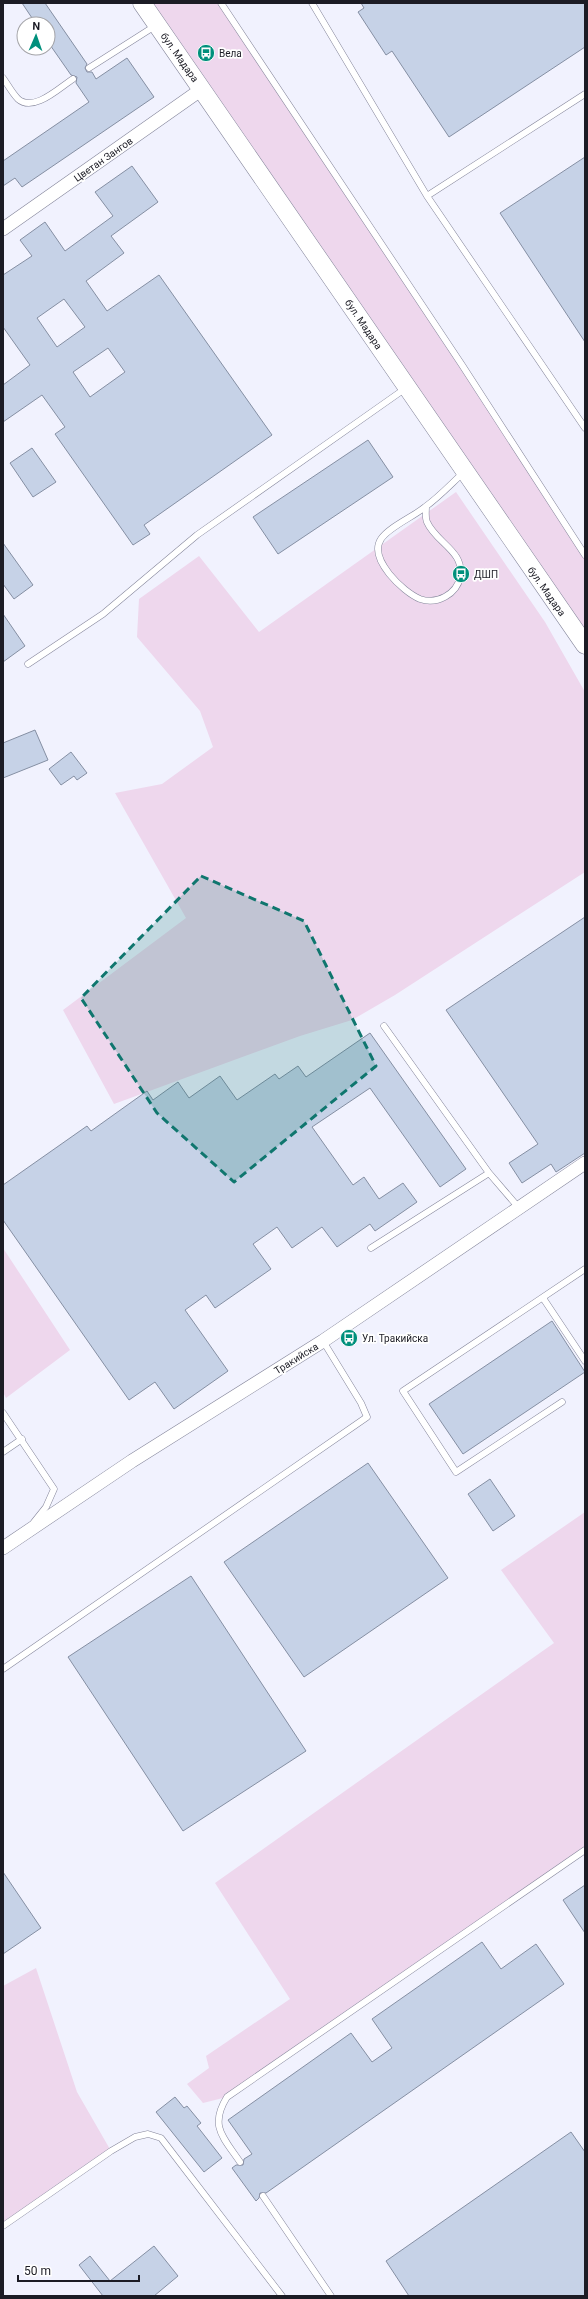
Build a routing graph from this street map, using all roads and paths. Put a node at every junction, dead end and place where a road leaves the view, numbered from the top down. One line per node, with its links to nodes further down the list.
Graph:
1 (142, 3): 4 (main road, бул. Мадара)
2 (221, 3): 16 (lane)
3 (312, 3): 10 (lane)
4 (157, 25): 5 (lane); 8 (main road, бул. Мадара)
5 (90, 68)
6 (3, 78): 7 (lane)
7 (73, 79)
8 (202, 89): 11 (street, Цветан Зангов); 12 (main road, бул. Мадара)
9 (585, 94): 10 (lane)
10 (427, 196): 13 (lane)
11 (3, 229)
12 (407, 387): 14 (main road, бул. Мадара); 18 (lane)
13 (585, 428)
14 (465, 471): 15 (lane); 17 (main road, бул. Мадара)
15 (426, 507): 15 (lane)
16 (585, 555)
17 (585, 645)
18 (28, 664)
19 (384, 1026): 21 (lane)
20 (585, 1163): 22 (street, Тракийска)
21 (489, 1173): 22 (lane); 23 (lane)
22 (519, 1208): 26 (street, Тракийска)
23 (370, 1248)
24 (585, 1269): 25 (lane)
25 (543, 1298): 27 (lane); 28 (lane)
26 (323, 1341): 32 (street, Тракийска); 34 (lane)
27 (585, 1361)
28 (562, 1402)
29 (3, 1413): 30 (lane)
30 (22, 1439): 31 (lane); 32 (lane)
31 (3, 1452)
32 (25, 1533): 33 (street, Тракийска)
33 (3, 1548)
34 (3, 1669)
35 (585, 1850): 36 (lane)
36 (240, 2162)
37 (263, 2196): 40 (lane)
38 (3, 2226): 39 (lane)
39 (282, 2296)
40 (331, 2296)

